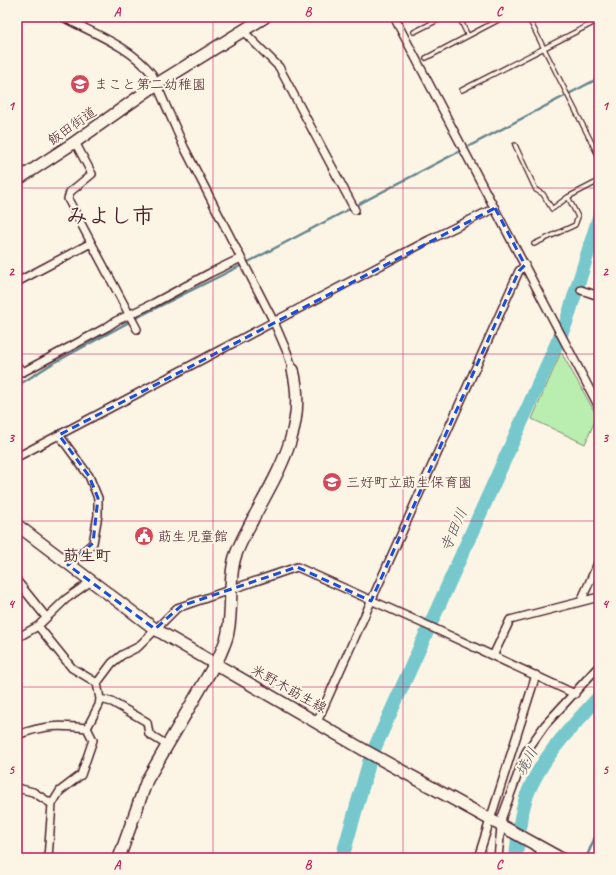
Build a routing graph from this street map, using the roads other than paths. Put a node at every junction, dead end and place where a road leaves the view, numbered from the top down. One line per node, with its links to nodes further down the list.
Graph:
1 (63, 17): 14 (street)
2 (265, 17): 9 (main road, 飯田街道)
3 (394, 17): 22 (street)
4 (444, 17): 10 (lane)
5 (459, 17): 11 (lane)
6 (504, 17): 11 (lane)
7 (528, 17): 12 (lane)
8 (599, 20): 12 (lane)
9 (247, 24): 14 (main road, 飯田街道); 23 (street)
10 (414, 32)
11 (468, 36): 13 (lane)
12 (544, 47): 15 (lane); 18 (lane)
13 (426, 58)
14 (157, 84): 16 (main road, 飯田街道); 26 (street)
15 (462, 90)
16 (75, 142): 19 (main road, 飯田街道); 24 (street)
17 (515, 145): 21 (lane)
18 (599, 157)
19 (17, 180)
20 (599, 181): 21 (lane)
21 (568, 197): 25 (lane)
22 (495, 208): 27 (street); 32 (street)
23 (355, 210)
24 (91, 242): 28 (street); 31 (street)
25 (534, 244)
26 (241, 258): 31 (street); 32 (street)
27 (525, 265): 36 (street); 46 (street)
28 (17, 282)
29 (581, 290): 30 (street)
30 (599, 296)
31 (129, 315): 33 (street); 34 (street)
32 (274, 322): 35 (street); 37 (street)
33 (136, 329)
34 (17, 366)
35 (292, 370): 44 (main road)
36 (599, 407)
37 (59, 435): 38 (street); 41 (street)
38 (17, 458)
39 (17, 525): 41 (main road, 米野木莇生線)
40 (599, 561): 47 (street)
41 (68, 565): 43 (main road, 米野木莇生線)
42 (17, 581): 48 (street)
43 (90, 582): 48 (street); 50 (main road, 米野木莇生線)
44 (230, 592): 46 (street); 50 (street); 53 (main road)
45 (599, 597): 47 (street)
46 (371, 601): 52 (street); 59 (street)
47 (581, 601): 52 (street)
48 (46, 616): 49 (street)
49 (38, 626): 51 (street); 56 (street)
50 (154, 629): 53 (main road, 米野木莇生線); 56 (street)
51 (17, 638)
52 (493, 656): 55 (street)
53 (215, 664): 59 (main road, 米野木莇生線); 62 (main road)
54 (599, 666): 57 (street)
55 (536, 675): 57 (street); 65 (street)
56 (97, 682): 58 (street)
57 (575, 694): 66 (street)
58 (100, 699): 60 (street); 62 (street)
59 (317, 722): 65 (main road, 米野木莇生線)
60 (87, 728): 61 (street); 64 (street)
61 (17, 735)
62 (167, 745): 69 (main road)
63 (17, 788): 64 (street)
64 (52, 804): 68 (street)
65 (489, 819): 66 (main road, 米野木莇生線); 70 (street)
66 (501, 826): 67 (main road, 米野木莇生線); 71 (street)
67 (540, 853): 72 (main road, 米野木莇生線)
68 (48, 858)
69 (119, 858)
70 (478, 858)
71 (498, 858)
72 (560, 858)

